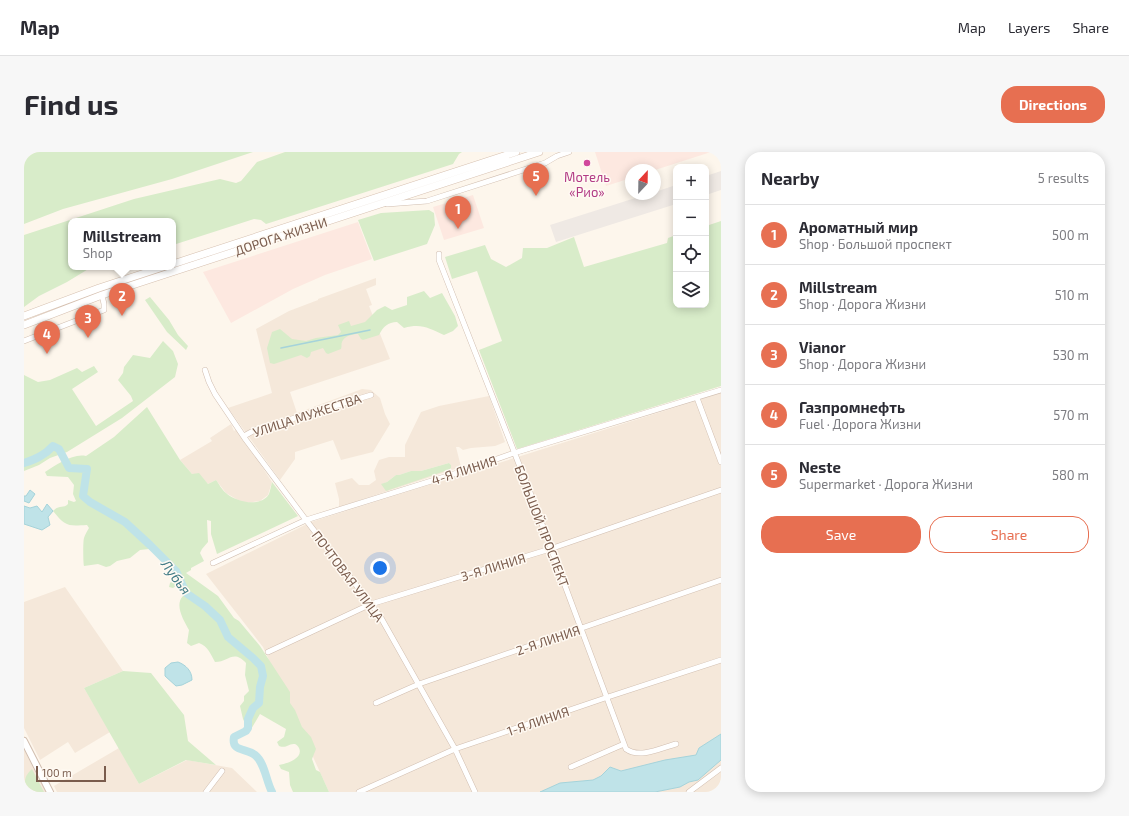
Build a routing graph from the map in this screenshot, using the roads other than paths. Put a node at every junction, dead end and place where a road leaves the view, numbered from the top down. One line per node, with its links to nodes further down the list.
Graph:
1 (516, 152): 6 (main road, ДОРОГА ЖИЗНИ)
2 (539, 152): 4 (main road, ДОРОГА ЖИЗНИ)
3 (569, 152): 4 (street)
4 (380, 204): 8 (main road, ДОРОГА ЖИЗНИ)
5 (439, 254): 17 (street, БОЛЬШОЙ ПРОСПЕКТ)
6 (176, 263)
7 (154, 270): 9 (main road)
8 (102, 295): 10 (main road, ДОРОГА ЖИЗНИ); 11 (street)
9 (24, 316)
10 (24, 324)
11 (24, 341)
12 (205, 370): 16 (street, ПОЧТОВАЯ УЛИЦА)
13 (721, 390): 15 (street, 4-Я ЛИНИЯ)
14 (371, 395): 16 (street, УЛИЦА МУЖЕСТВА)
15 (697, 398): 17 (street, 4-Я ЛИНИЯ); 18 (street)
16 (244, 436): 20 (street, ПОЧТОВАЯ УЛИЦА)
17 (514, 453): 20 (street, 4-Я ЛИНИЯ); 21 (street, БОЛЬШОЙ ПРОСПЕКТ)
18 (721, 462)
19 (721, 490): 21 (street, 3-Я ЛИНИЯ)
20 (306, 520): 22 (street, 4-Я ЛИНИЯ); 24 (street, ПОЧТОВАЯ УЛИЦА)
21 (550, 549): 24 (street, 3-Я ЛИНИЯ); 25 (street, БОЛЬШОЙ ПРОСПЕКТ)
22 (213, 564)
23 (721, 580): 25 (street, 2-Я ЛИНИЯ)
24 (371, 604): 26 (street, 3-Я ЛИНИЯ); 28 (street, ПОЧТОВАЯ УЛИЦА)
25 (582, 629): 28 (street, 2-Я ЛИНИЯ); 29 (street, БОЛЬШОЙ ПРОСПЕКТ)
26 (268, 652)
27 (721, 662): 29 (street, 1-Я ЛИНИЯ)
28 (418, 684): 30 (street, 2-Я ЛИНИЯ); 34 (street, ПОЧТОВАЯ УЛИЦА)
29 (608, 697): 32 (street, БОЛЬШОЙ ПРОСПЕКТ); 34 (street, 1-Я ЛИНИЯ)
30 (376, 702)
31 (24, 740): 38 (street)
32 (624, 744): 33 (street); 35 (street)
33 (676, 744)
34 (455, 749): 40 (street, 1-Я ЛИНИЯ); 41 (street, ПОЧТОВАЯ УЛИЦА)
35 (571, 767)
36 (721, 768): 42 (street)
37 (222, 771): 39 (street)
38 (50, 792)
39 (206, 792)
40 (360, 792)
41 (475, 792)
42 (689, 792)

